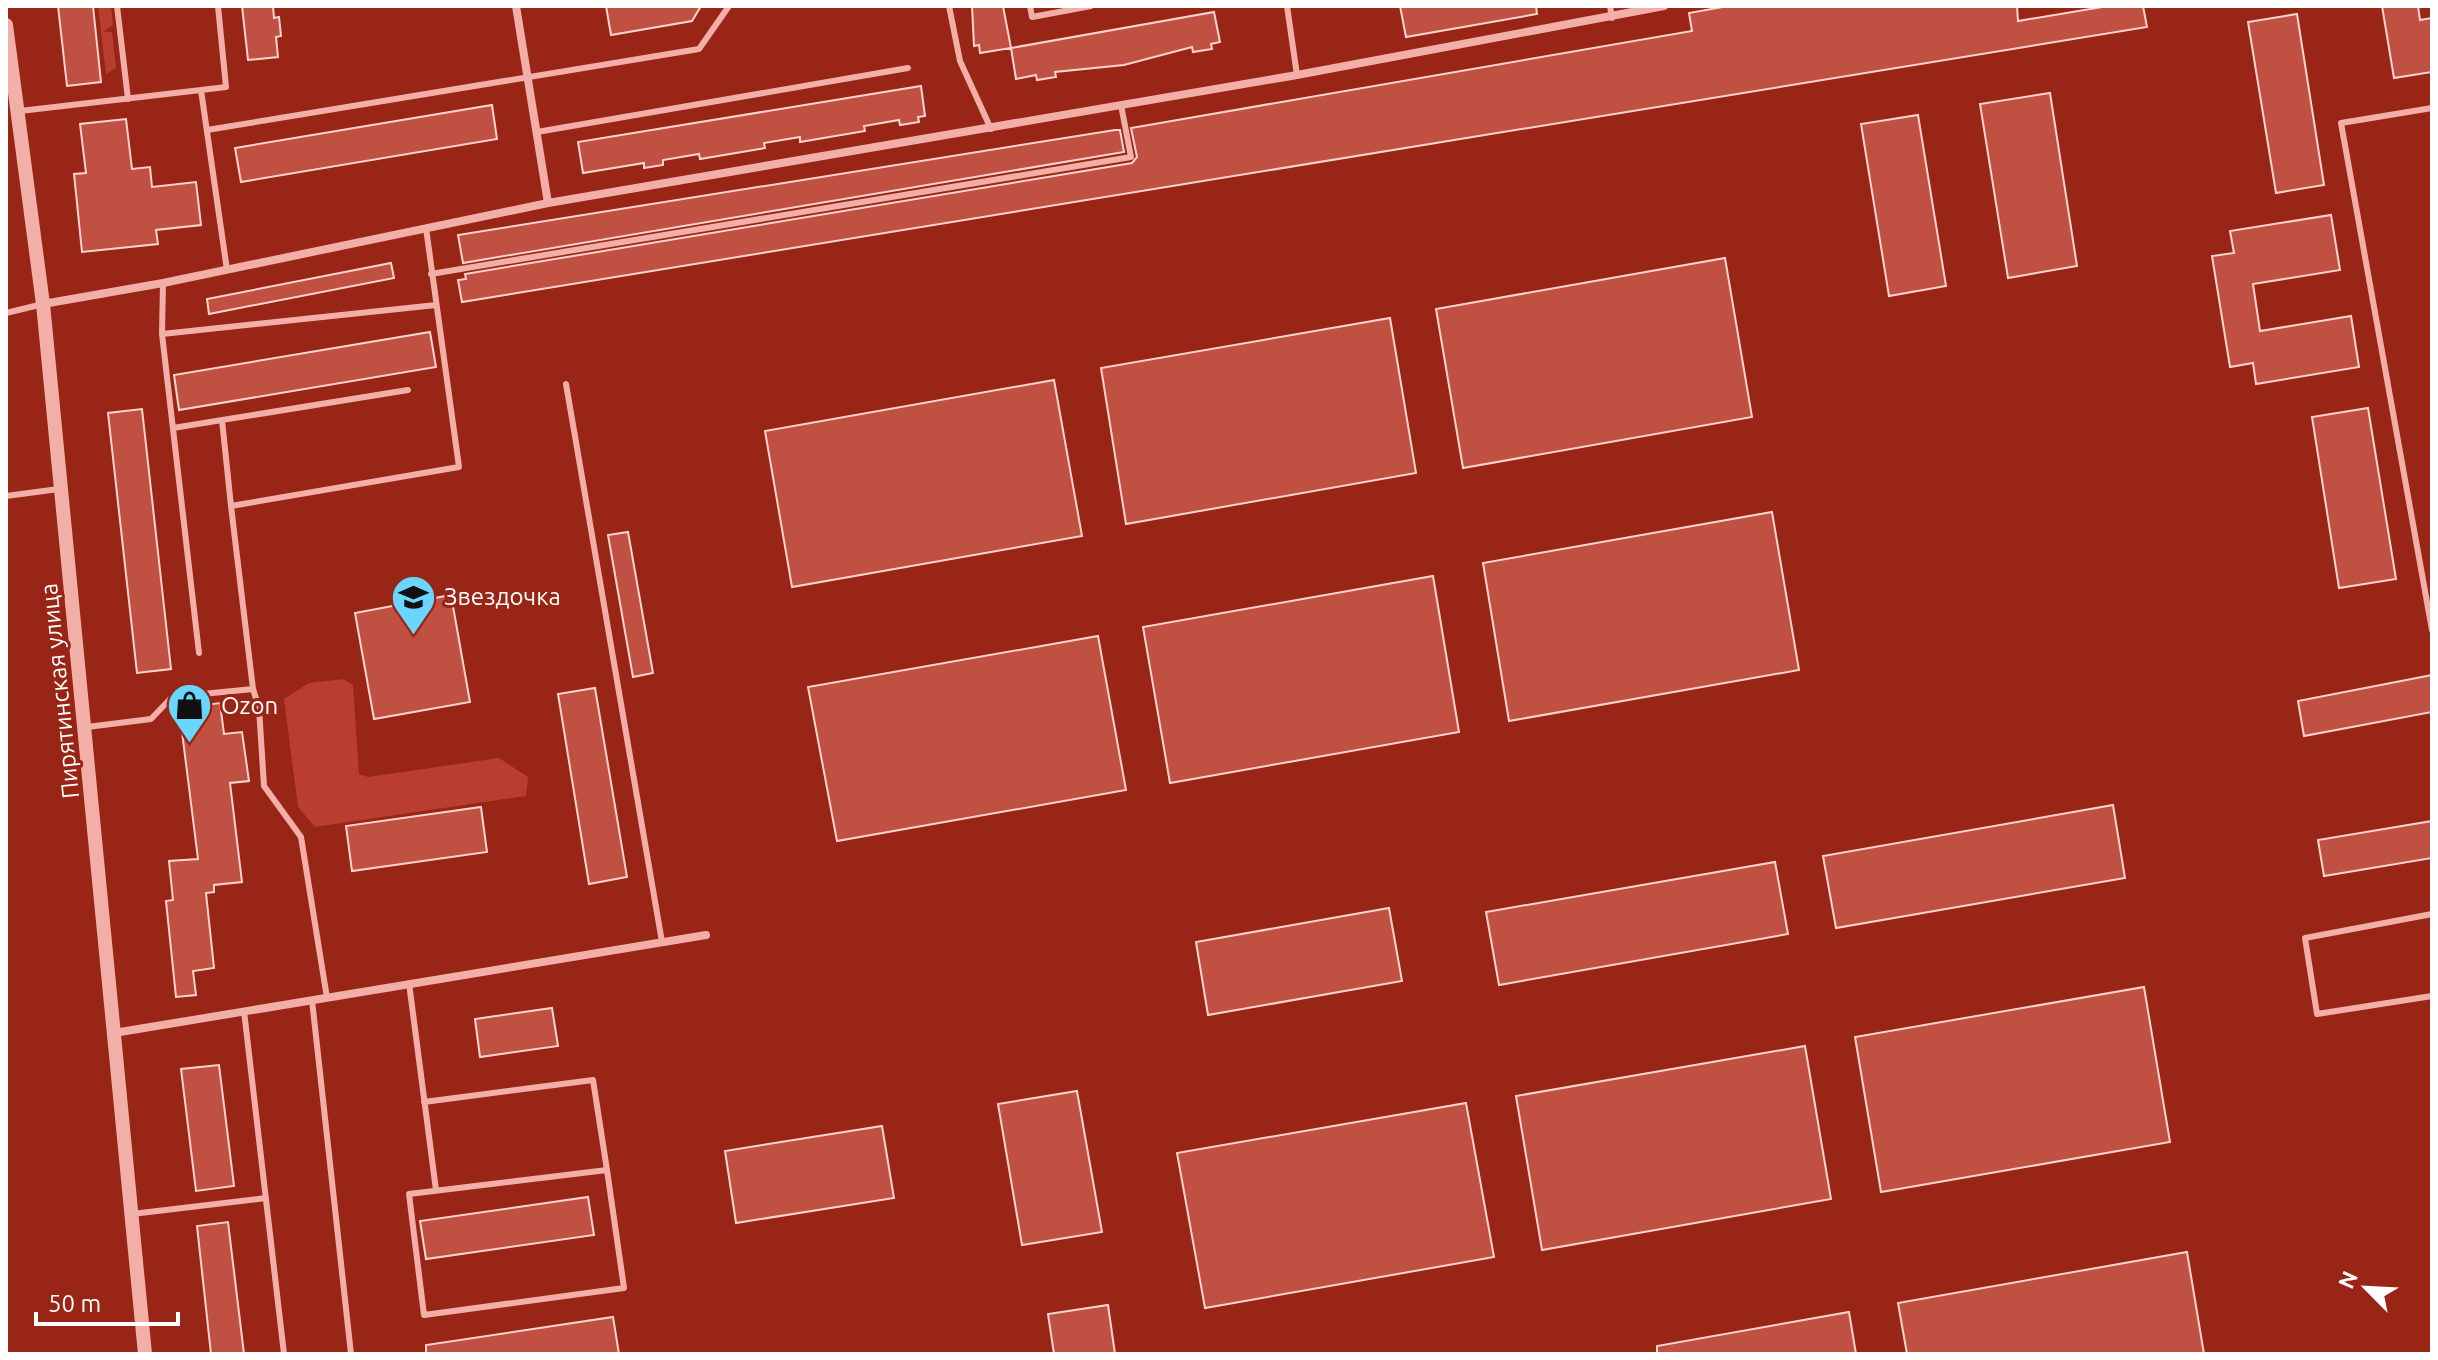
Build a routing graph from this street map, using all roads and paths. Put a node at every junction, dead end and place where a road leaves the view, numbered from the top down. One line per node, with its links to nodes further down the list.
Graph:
1 (117, 6): 17 (lane)
2 (218, 6): 16 (lane)
3 (516, 6): 15 (street)
4 (729, 6): 15 (lane)
5 (949, 6): 21 (lane)
6 (1030, 6): 7 (lane)
7 (1091, 6)
8 (1287, 6): 14 (lane)
9 (1610, 6): 11 (lane)
10 (1664, 6): 11 (street)
11 (1612, 18): 14 (street)
12 (6, 25): 20 (street, Пирятинская улица)
13 (908, 68): 23 (lane)
14 (1297, 75): 18 (street)
15 (528, 78): 22 (lane); 23 (street)
16 (201, 90): 17 (lane); 22 (lane)
17 (128, 99): 20 (lane)
18 (1121, 105): 21 (street); 27 (lane)
19 (2432, 108): 40 (lane)
20 (15, 112): 29 (street, Пирятинская улица)
21 (991, 129): 24 (street)
22 (207, 130): 26 (lane)
23 (537, 132): 24 (street)
24 (548, 203): 25 (street)
25 (426, 228): 26 (street); 27 (lane)
26 (227, 270): 28 (street)
27 (431, 274): 30 (lane)
28 (163, 283): 29 (street); 32 (lane)
29 (43, 304): 31 (lane); 37 (street, Пирятинская улица)
30 (436, 305): 32 (lane); 39 (lane)
31 (6, 313)
32 (162, 334): 36 (lane)
33 (566, 384): 46 (lane)
34 (408, 390): 35 (lane)
35 (222, 420): 36 (lane); 39 (lane)
36 (173, 428): 41 (lane)
37 (62, 489): 38 (lane); 43 (street, Пирятинская улица)
38 (6, 496)
39 (231, 506): 42 (lane)
40 (2432, 630)
41 (199, 653)
42 (253, 689): 43 (lane); 49 (lane)
43 (87, 727): 52 (street, Пирятинская улица)
44 (2432, 914): 48 (lane)
45 (706, 935): 46 (street)
46 (662, 942): 47 (street)
47 (409, 983): 49 (street); 53 (lane)
48 (2432, 996)
49 (327, 998): 50 (street)
50 (312, 1000): 51 (street); 60 (lane)
51 (244, 1011): 52 (street); 56 (lane)
52 (114, 1033): 57 (street, Пирятинская улица)
53 (424, 1102): 54 (lane); 55 (lane)
54 (607, 1170): 55 (lane); 55 (lane)
55 (436, 1190)
56 (266, 1198): 57 (lane); 59 (lane)
57 (132, 1214): 58 (street, Пирятинская улица)
58 (145, 1354)
59 (284, 1354)
60 (351, 1354)

